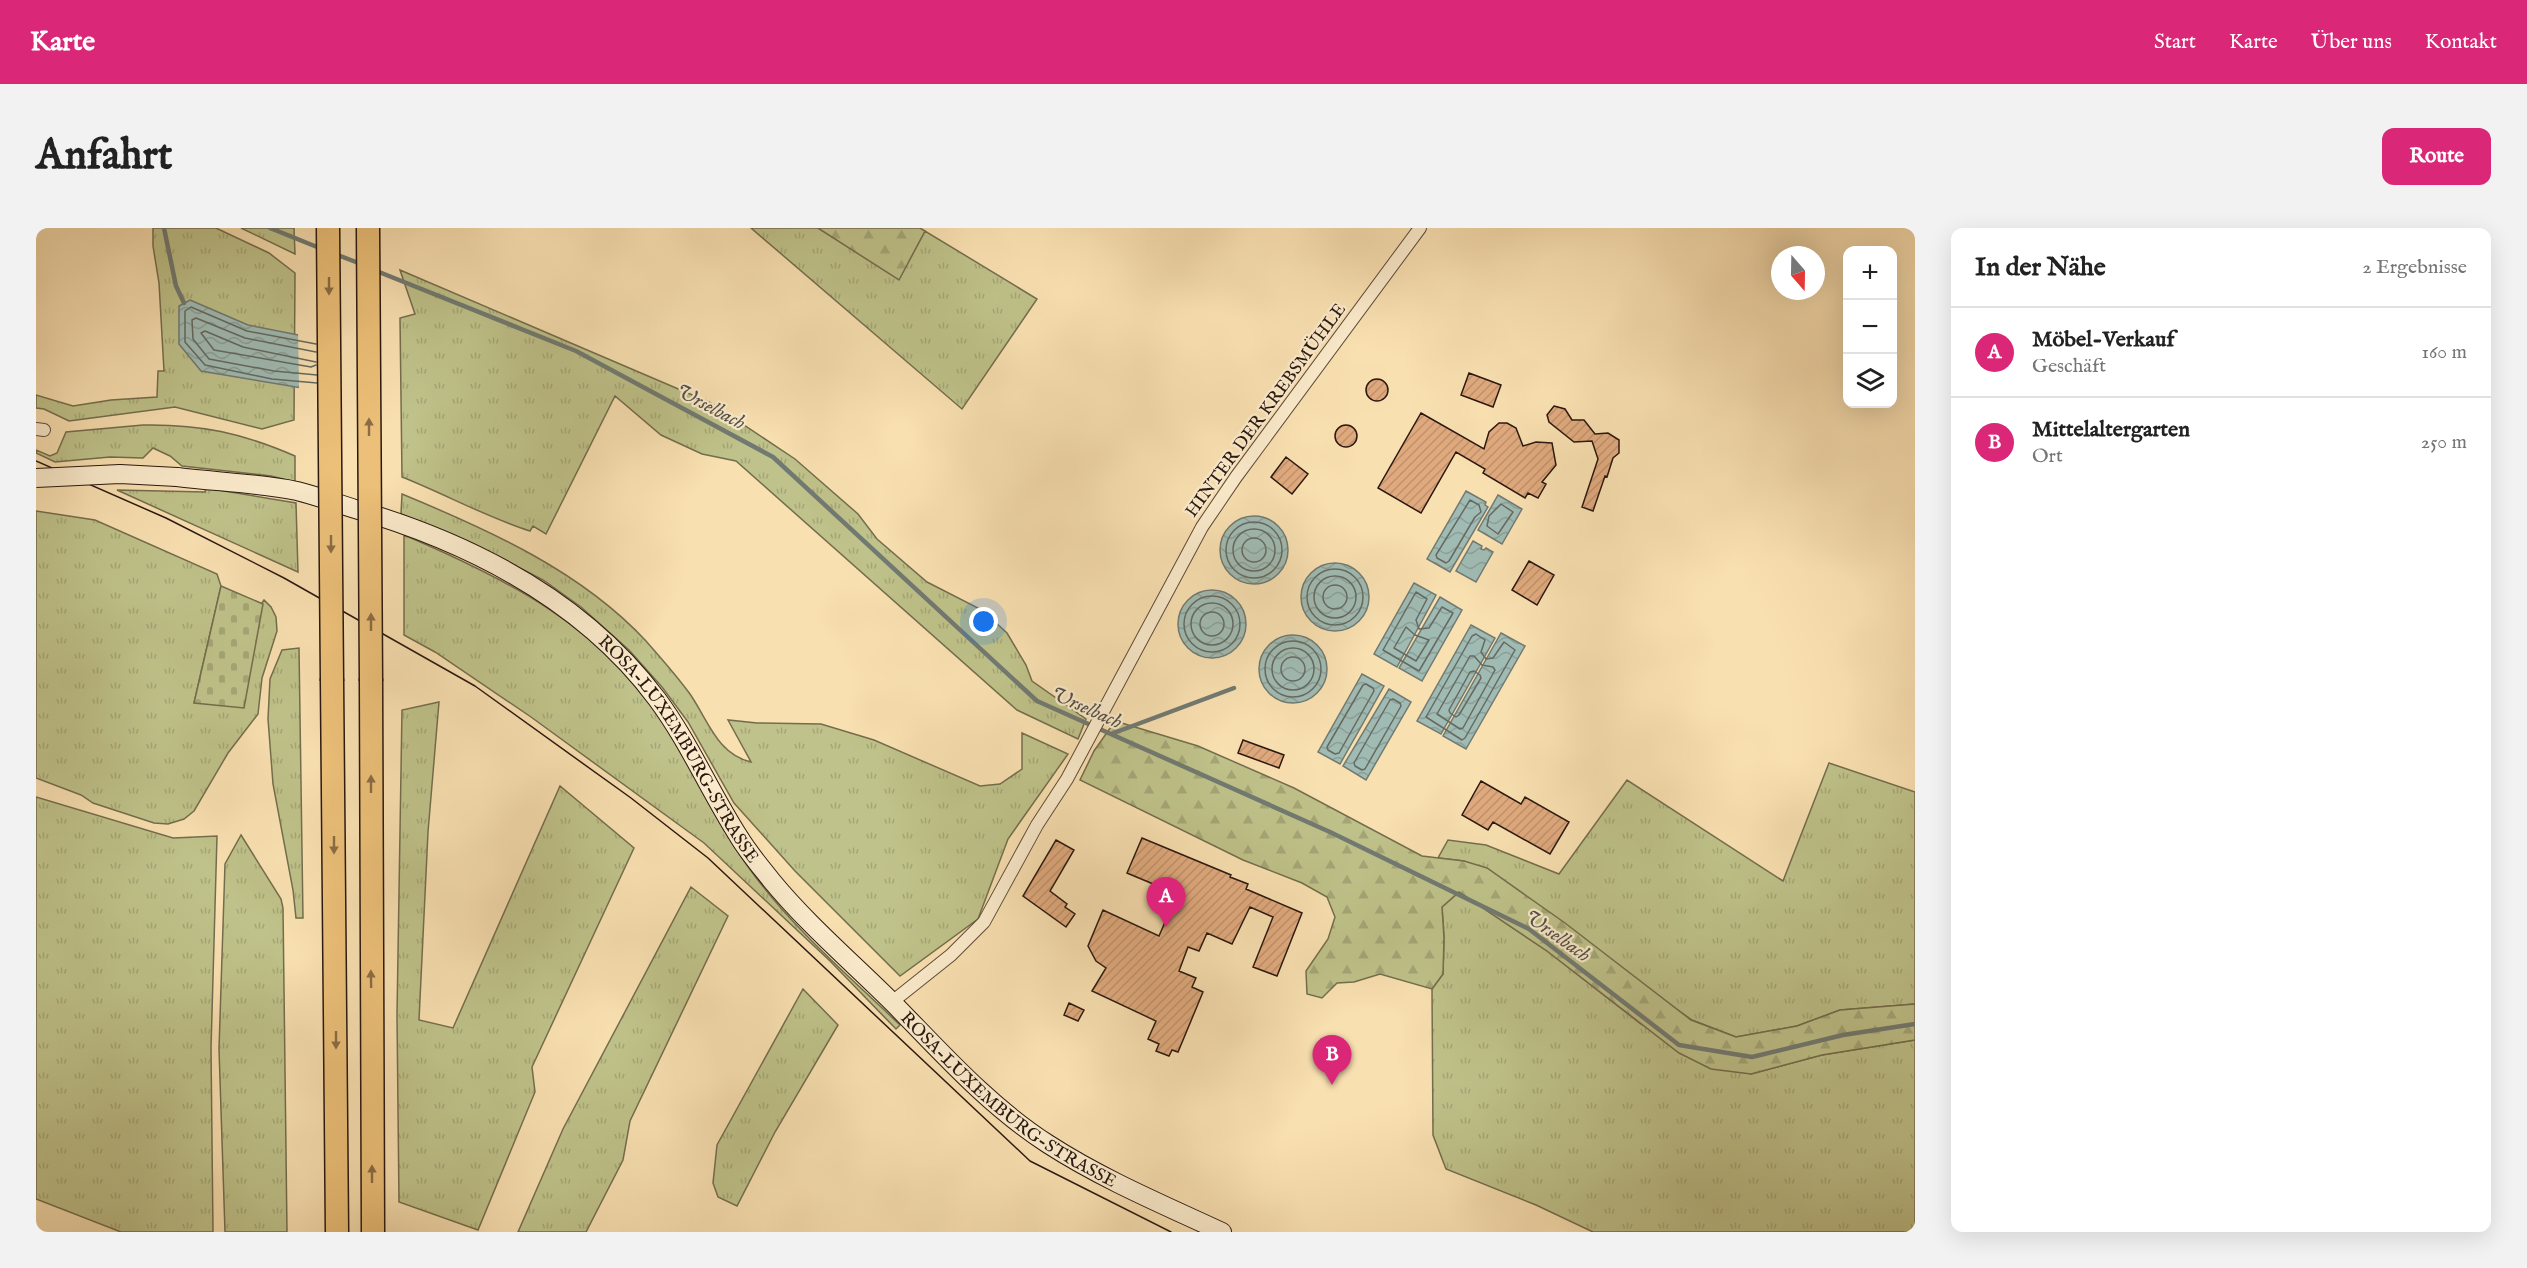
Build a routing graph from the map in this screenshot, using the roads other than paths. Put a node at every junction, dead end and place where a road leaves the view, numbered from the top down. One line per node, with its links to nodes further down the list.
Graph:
1 (328, 228): 6 (highway, one-way to 6, bridge)
2 (368, 228): 7 (highway, one-way to 2, bridge)
3 (1420, 228): 5 (street, HINTER DER KREBSMÜHLE)
4 (36, 478): 5 (main road, ROSA-LUXEMBURG-STRASSE, bridge)
5 (892, 1002): 8 (main road, ROSA-LUXEMBURG-STRASSE)
6 (338, 1232)
7 (373, 1232)
8 (1222, 1232)

